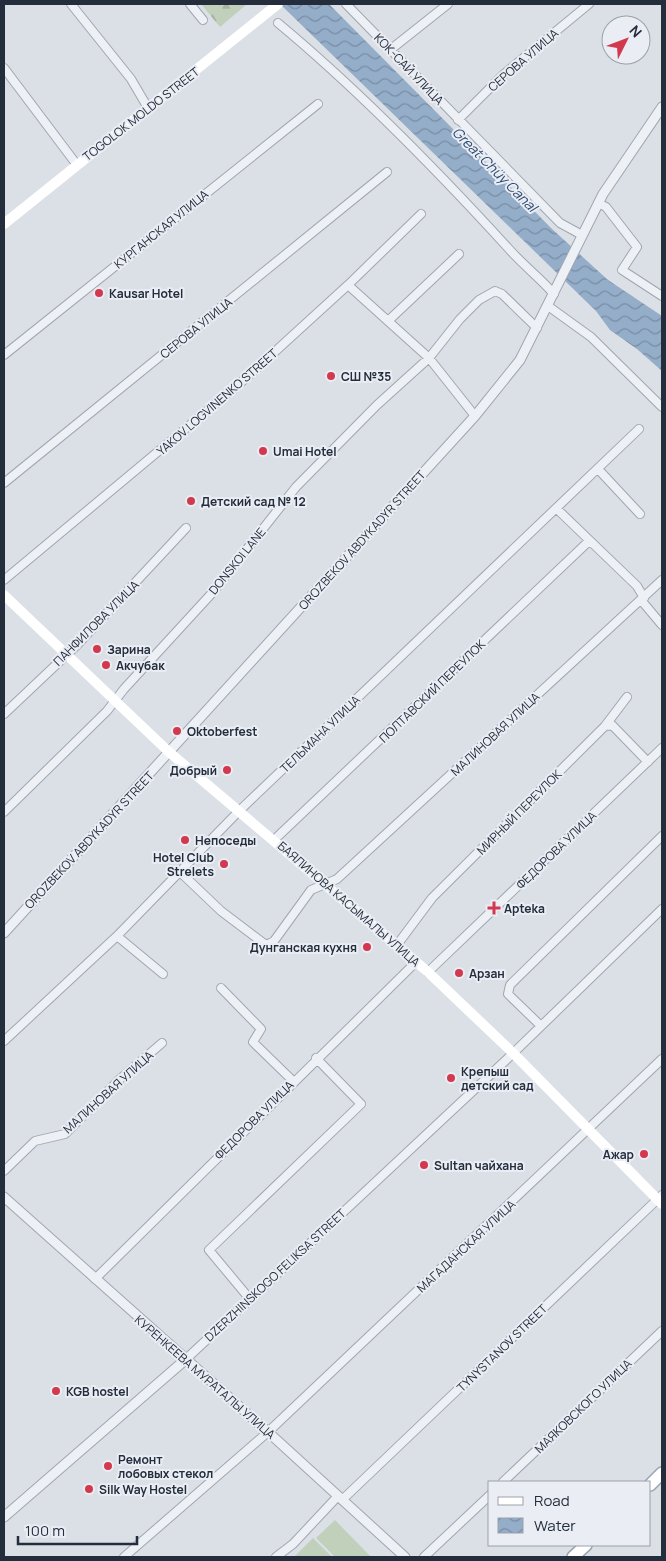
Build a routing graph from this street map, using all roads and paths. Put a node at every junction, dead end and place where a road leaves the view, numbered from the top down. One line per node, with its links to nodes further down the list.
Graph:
1 (71, 4): 13 (street)
2 (190, 4): 7 (street)
3 (346, 4): 9 (street, КОК-САЙ УЛИЦА)
4 (448, 4): 9 (street)
5 (589, 4): 14 (street, СЕРОВА УЛИЦА)
6 (275, 7): 13 (main road, TOGOLOK MOLDO STREET)
7 (203, 20)
8 (278, 23): 23 (street)
9 (390, 50): 14 (street, КОК-САЙ УЛИЦА)
10 (4, 68): 15 (street)
11 (318, 104): 28 (street, КУРГАНСКАЯ УЛИЦА)
12 (662, 107): 17 (street, OROZBEKOV ABDYKADYR STREET)
13 (148, 108): 15 (main road, TOGOLOK MOLDO STREET)
14 (458, 120): 20 (street, КОК-САЙ УЛИЦА)
15 (77, 164): 19 (main road, TOGOLOK MOLDO STREET)
16 (387, 172): 34 (street, СЕРОВА УЛИЦА)
17 (598, 203): 20 (street, OROZBEKOV ABDYKADYR STREET); 24 (street)
18 (421, 214): 22 (street, YAKOV LOGVINENKO STREET)
19 (4, 224)
20 (581, 238): 23 (street, OROZBEKOV ABDYKADYR STREET)
21 (459, 254): 26 (street)
22 (348, 284): 26 (street); 39 (street, YAKOV LOGVINENKO STREET)
23 (556, 291): 25 (street, OROZBEKOV ABDYKADYR STREET)
24 (662, 296)
25 (548, 306): 27 (street, OROZBEKOV ABDYKADYR STREET); 30 (street)
26 (388, 321): 29 (street)
27 (537, 328): 29 (street, DONSKOI LANE); 31 (street, OROZBEKOV ABDYKADYR STREET)
28 (4, 354)
29 (429, 358): 31 (street); 46 (street, DONSKOI LANE)
30 (662, 407)
31 (475, 416): 50 (street, OROZBEKOV ABDYKADYR STREET)
32 (639, 429): 33 (street, ТЕЛЬМАНА УЛИЦА)
33 (598, 469): 35 (street, ТЕЛЬМАНА УЛИЦА); 36 (street)
34 (4, 483)
35 (557, 509): 38 (street); 52 (street, ТЕЛЬМАНА УЛИЦА)
36 (640, 514)
37 (186, 528): 44 (street, ПАНФИЛОВА УЛИЦА)
38 (589, 541): 42 (street); 55 (street, ПОЛТАВСКИЙ ПЕРЕУЛОК)
39 (4, 580)
40 (662, 580): 42 (street, МАЛИНОВАЯ УЛИЦА)
41 (4, 595): 44 (main road, БАЯЛИНОВА КАСЫМАЛЫ УЛИЦА)
42 (643, 599): 43 (street); 57 (street, МАЛИНОВАЯ УЛИЦА)
43 (662, 625)
44 (66, 654): 46 (main road, БАЯЛИНОВА КАСЫМАЛЫ УЛИЦА); 47 (street, ПАНФИЛОВА УЛИЦА)
45 (627, 696): 48 (street, МИРНЫЙ ПЕРЕУЛОК)
46 (115, 701): 50 (main road, БАЯЛИНОВА КАСЫМАЛЫ УЛИЦА); 53 (street, DONSKOI LANE)
47 (4, 714)
48 (605, 726): 51 (street); 61 (street, МИРНЫЙ ПЕРЕУЛОК)
49 (662, 748): 51 (street, ФЕДОРОВА УЛИЦА)
50 (169, 752): 52 (main road, БАЯЛИНОВА КАСЫМАЛЫ УЛИЦА); 59 (street, OROZBEKOV ABDYKADYR STREET)
51 (648, 762): 63 (street, ФЕДОРОВА УЛИЦА)
52 (239, 811): 55 (main road, БАЯЛИНОВА КАСЫМАЛЫ УЛИЦА); 56 (street, ТЕЛЬМАНА УЛИЦА)
53 (4, 812)
54 (662, 836): 66 (street)
55 (274, 840): 57 (main road, БАЯЛИНОВА КАСЫМАЛЫ УЛИЦА)
56 (179, 871): 57 (street, МАЛИНОВАЯ УЛИЦА); 60 (street, ТЕЛЬМАНА УЛИЦА)
57 (325, 884): 61 (main road, БАЯЛИНОВА КАСЫМАЛЫ УЛИЦА)
58 (662, 909): 66 (street, DZERZHINSKOGO FELIKSA STREET)
59 (4, 933)
60 (117, 936): 64 (street); 67 (street, ТЕЛЬМАНА УЛИЦА)
61 (398, 945): 62 (main road, БАЯЛИНОВА КАСЫМАЛЫ УЛИЦА)
62 (416, 962): 63 (main road, БАЯЛИНОВА КАСЫМАЛЫ УЛИЦА); 70 (street, ФЕДОРОВА УЛИЦА)
63 (428, 972): 69 (main road, БАЯЛИНОВА КАСЫМАЛЫ УЛИЦА)
64 (163, 974)
65 (221, 988): 72 (street)
66 (540, 1025): 69 (street, DZERZHINSKOGO FELIKSA STREET)
67 (4, 1041)
68 (162, 1043): 74 (street, МАЛИНОВАЯ УЛИЦА)
69 (513, 1053): 73 (main road, БАЯЛИНОВА КАСЫМАЛЫ УЛИЦА); 78 (street, DZERZHINSKOGO FELIKSA STREET)
70 (316, 1058): 72 (street, ФЕДОРОВА УЛИЦА); 78 (street)
71 (662, 1059): 73 (street, МАГАДАНСКАЯ УЛИЦА)
72 (293, 1081): 77 (street, ФЕДОРОВА УЛИЦА)
73 (590, 1130): 76 (main road, БАЯЛИНОВА КАСЫМАЛЫ УЛИЦА); 81 (street, МАГАДАНСКАЯ УЛИЦА)
74 (4, 1171)
75 (4, 1197): 77 (street, КУРЕНКЕЕВА МУРАТАЛЫ УЛИЦА)
76 (661, 1200): 86 (street, TYNYSTANOV STREET)
77 (95, 1279): 80 (street, КУРЕНКЕЕВА МУРАТАЛЫ УЛИЦА)
78 (249, 1298): 80 (street, DZERZHINSKOGO FELIKSA STREET)
79 (662, 1331): 83 (street, МАЯКОВСКОГО УЛИЦА)
80 (185, 1360): 81 (street, КУРЕНКЕЕВА МУРАТАЛЫ УЛИЦА); 87 (street, DZERZHINSKOGO FELIKSA STREET)
81 (268, 1432): 86 (street, КУРЕНКЕЕВА МУРАТАЛЫ УЛИЦА); 89 (street, МАГАДАНСКАЯ УЛИЦА)
82 (662, 1473): 84 (main road)
83 (504, 1481)
84 (651, 1484)
85 (488, 1497): 92 (street)
86 (340, 1498): 90 (street, TYNYSTANOV STREET); 91 (street, КУРЕНКЕЕВА МУРАТАЛЫ УЛИЦА)
87 (4, 1517)
88 (585, 1546): 93 (main road)
89 (124, 1557)
90 (276, 1557)
91 (405, 1557)
92 (424, 1557)
93 (572, 1557)

